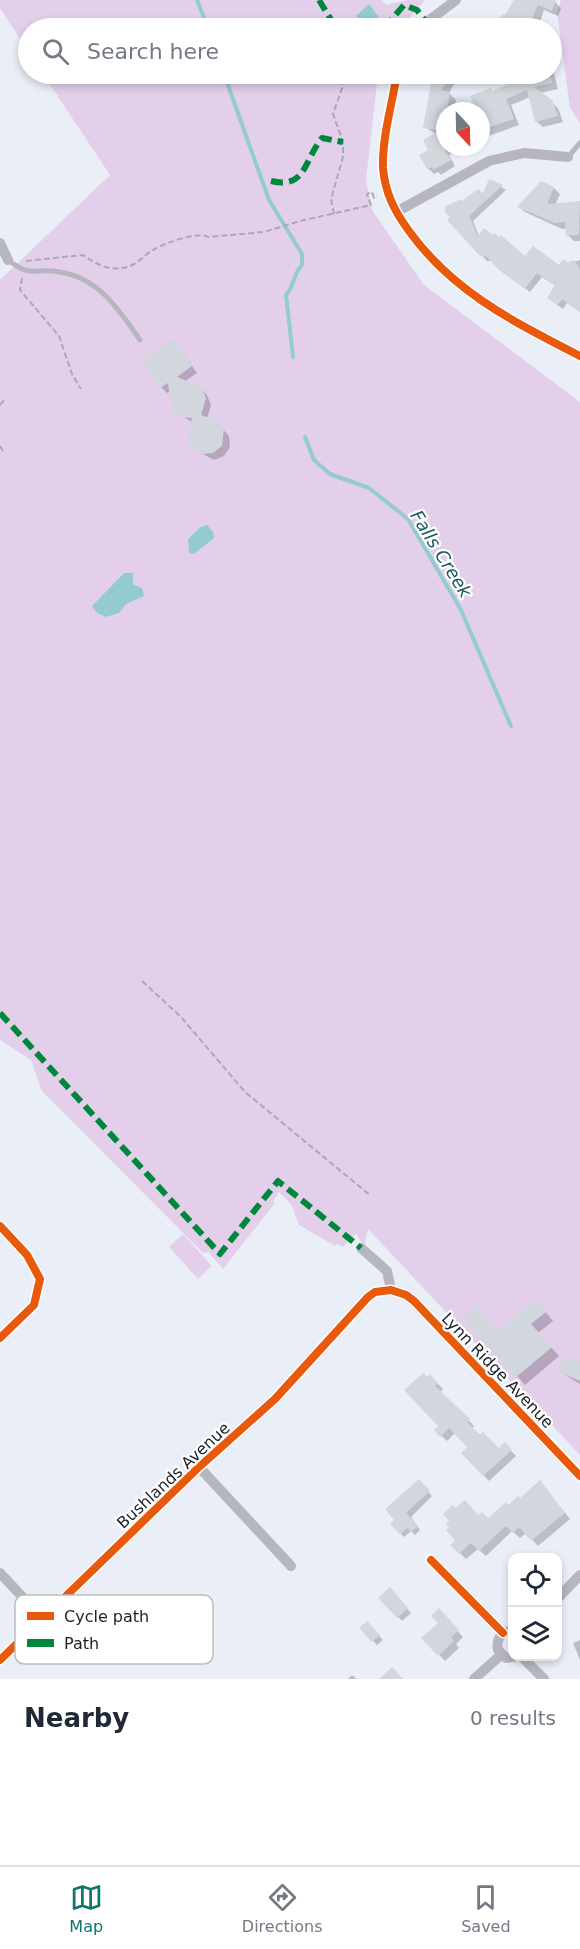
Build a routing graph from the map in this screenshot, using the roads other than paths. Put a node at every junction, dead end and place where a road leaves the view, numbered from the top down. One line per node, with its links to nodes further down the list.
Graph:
1 (456, 0): 2 (street)
2 (432, 18)
3 (395, 84): 6 (street)
4 (580, 143): 5 (lane)
5 (568, 157): 6 (street)
6 (396, 212): 10 (street)
7 (0, 243): 8 (street)
8 (8, 260): 9 (lane)
9 (140, 340)
10 (580, 356)
11 (0, 1226): 14 (street)
12 (361, 1248): 13 (street)
13 (391, 1290): 15 (street, Bushlands Avenue); 16 (street, Lynn Ridge Avenue)
14 (0, 1338)
15 (199, 1467): 18 (street); 23 (street, Bushlands Avenue)
16 (580, 1476)
17 (431, 1560): 24 (street)
18 (291, 1566)
19 (0, 1573): 22 (street)
20 (580, 1575): 21 (street)
21 (562, 1594)
22 (21, 1595)
23 (68, 1595)
24 (508, 1632): 26 (street)
25 (15, 1646): 28 (street, Bushlands Avenue)
26 (501, 1655): 27 (street); 30 (street)
27 (508, 1658)
28 (0, 1660)
29 (524, 1661): 31 (street)
30 (474, 1679)
31 (544, 1679)

